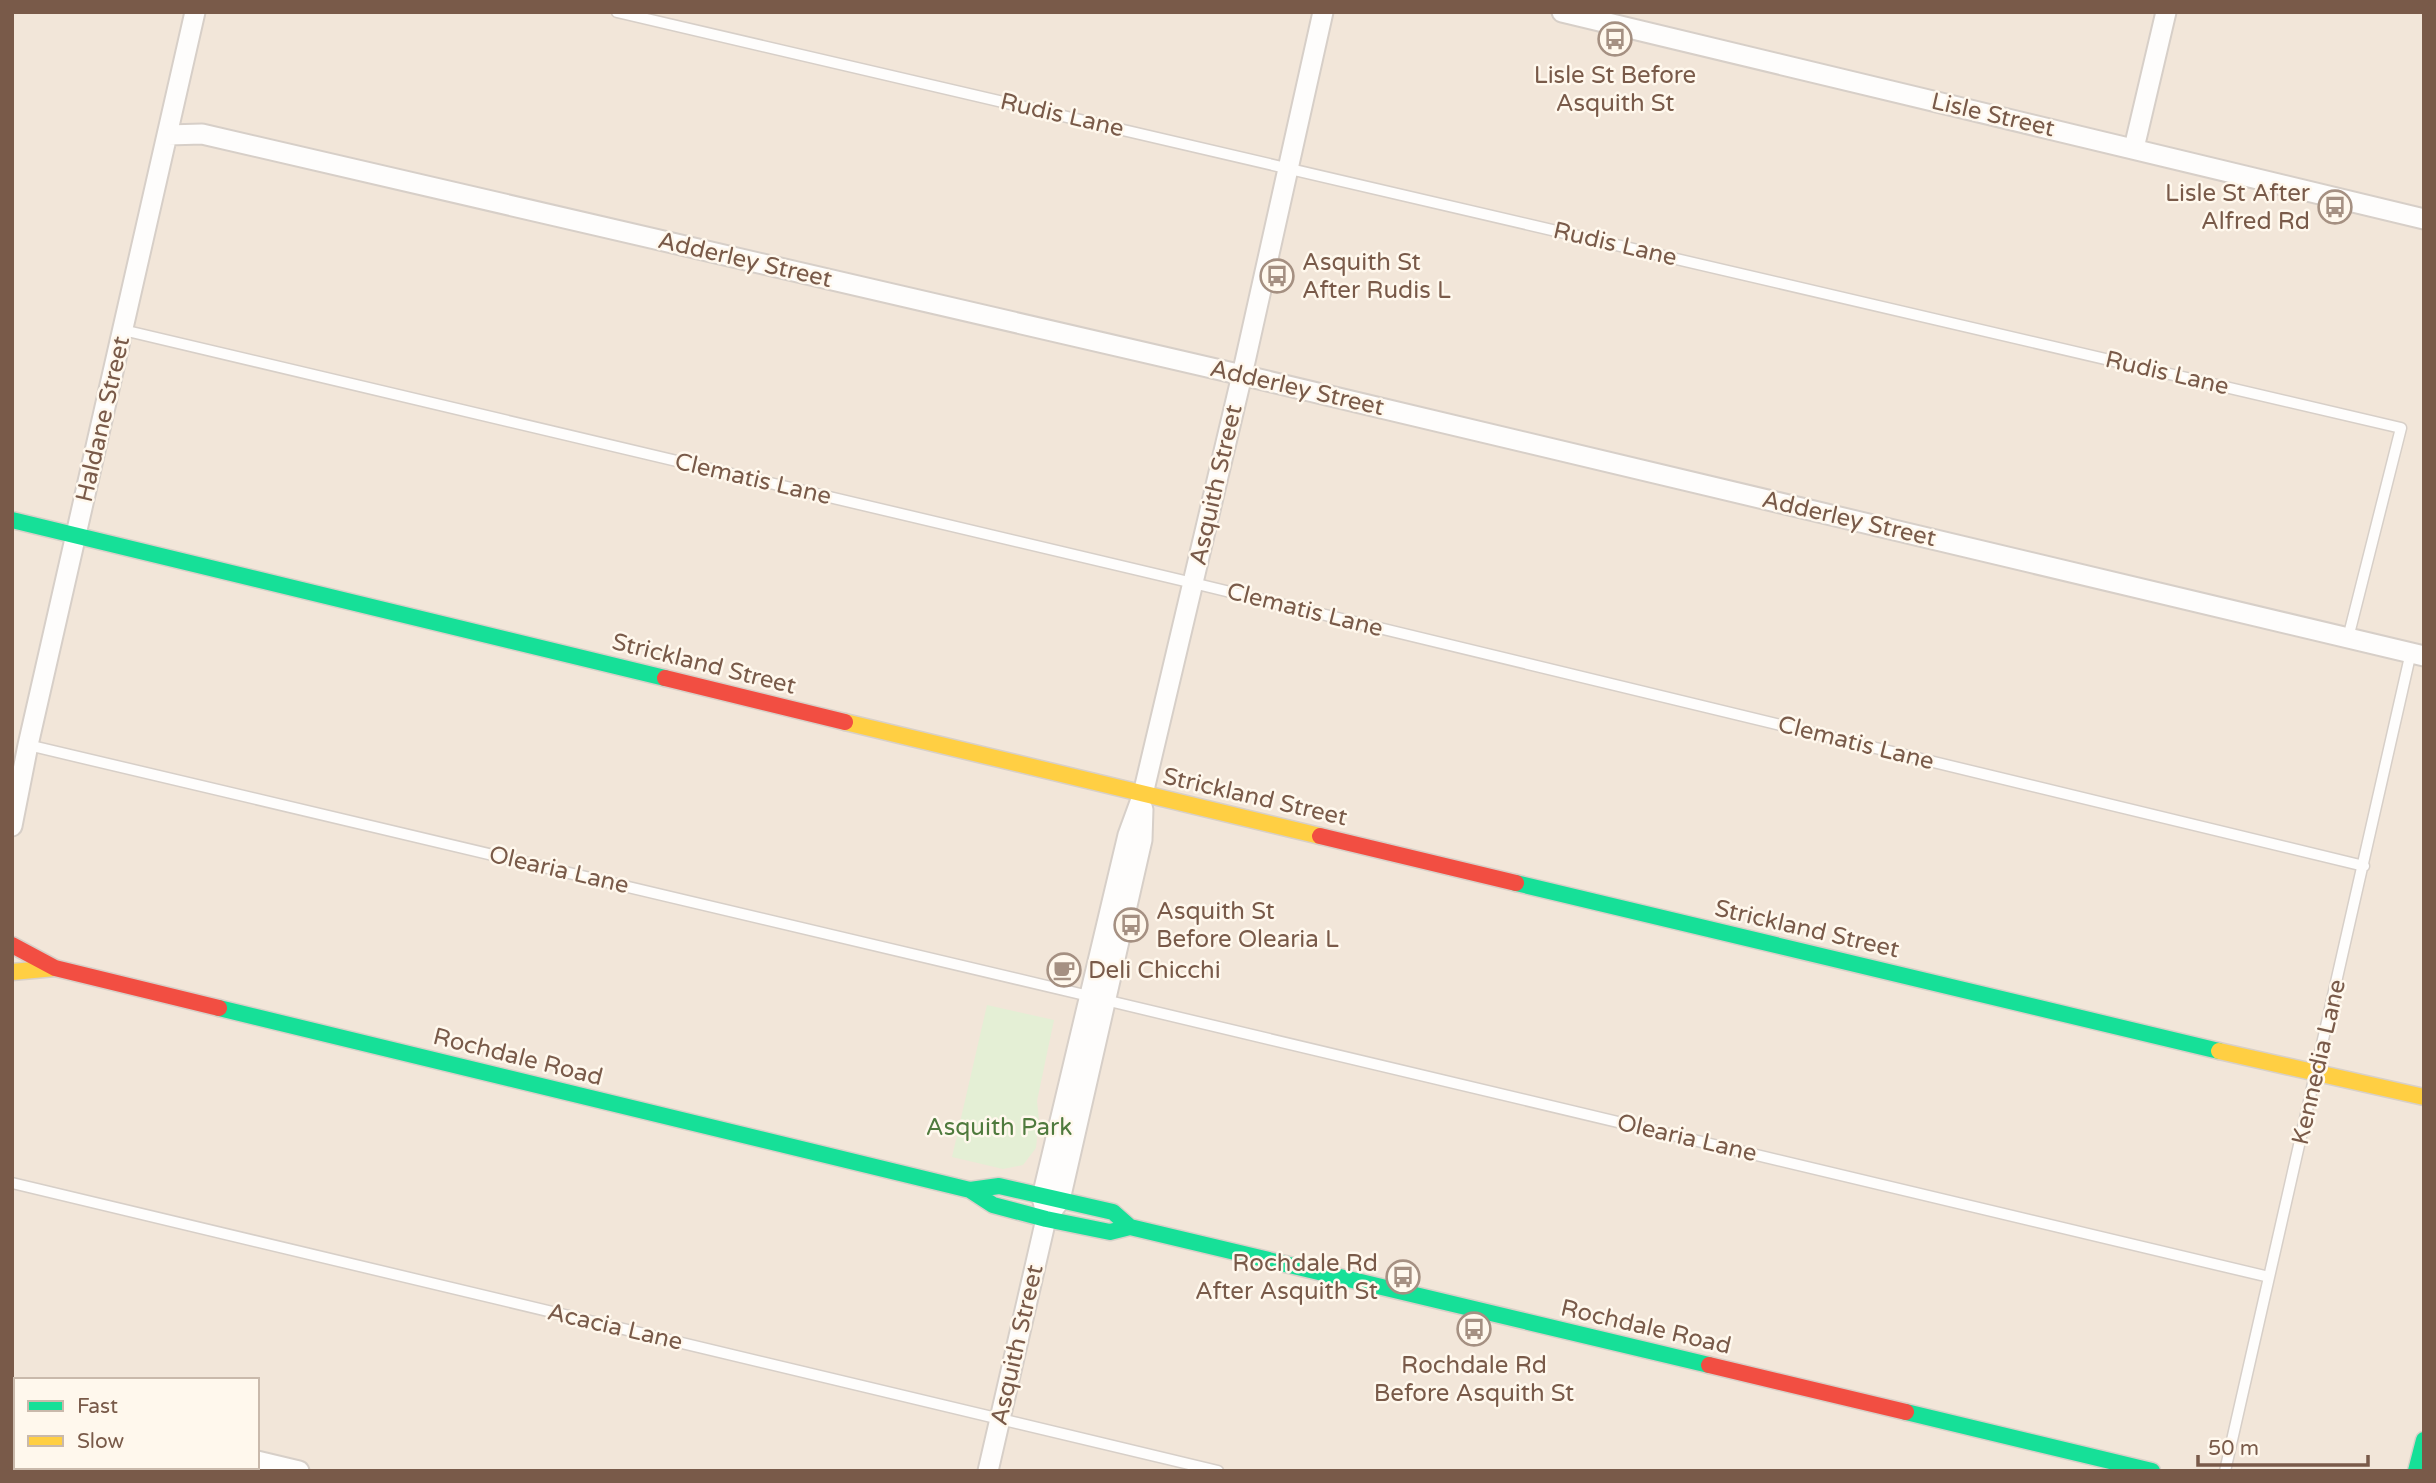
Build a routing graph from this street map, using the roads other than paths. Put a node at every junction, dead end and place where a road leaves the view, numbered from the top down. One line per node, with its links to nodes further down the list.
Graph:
1 (195, 12): 6 (street, Haldane Street)
2 (617, 12): 8 (lane, Rudis Lane)
3 (1323, 12): 8 (street, Asquith Street)
4 (1562, 12): 7 (street, Lisle Street)
5 (2166, 12): 7 (street)
6 (168, 135): 10 (street, Haldane Street); 11 (street, Adderley Street)
7 (2134, 148): 9 (street, Lisle Street)
8 (1288, 168): 11 (street, Asquith Street); 15 (lane, Rudis Lane)
9 (2424, 219)
10 (122, 330): 13 (street, Haldane Street); 14 (lane, Clematis Lane)
11 (1242, 375): 14 (street, Asquith Street); 15 (street, Adderley Street)
12 (12, 520): 13 (street, Strickland Street)
13 (77, 535): 17 (street, Haldane Street); 18 (street, Strickland Street)
14 (1193, 583): 18 (street, Asquith Street); 20 (lane, Clematis Lane)
15 (2348, 638): 16 (street, Adderley Street)
16 (2417, 654): 20 (lane, Kennedia Lane)
17 (28, 745): 19 (street, Haldane Street); 24 (lane, Olearia Lane)
18 (1143, 794): 24 (street, Asquith Street); 25 (street, Strickland Street)
19 (12, 826)
20 (2364, 866): 25 (lane, Kennedia Lane)
21 (12, 945): 22 (street, Rochdale Road)
22 (55, 968): 23 (street, Rochdale Road); 28 (street, Rochdale Road)
23 (12, 971)
24 (1097, 998): 29 (street, Asquith Street); 32 (lane, Olearia Lane)
25 (2316, 1074): 26 (street, Strickland Street); 32 (lane, Kennedia Lane)
26 (2424, 1097)
27 (12, 1183): 33 (lane, Acacia Lane)
28 (970, 1190): 29 (street, Rochdale Road); 30 (street, Rochdale Road)
29 (1051, 1198): 30 (street, Asquith Street); 31 (street, Rochdale Road)
30 (1046, 1219): 31 (street, Rochdale Road); 33 (street, Asquith Street)
31 (1130, 1227): 39 (street, Rochdale Road)
32 (2269, 1277): 40 (lane, Kennedia Lane)
33 (1000, 1420): 37 (street, Asquith Street); 38 (lane, Acacia Lane)
34 (2424, 1440): 41 (street)
35 (259, 1461): 36 (street)
36 (299, 1471)
37 (988, 1471)
38 (1218, 1471)
39 (2152, 1471)
40 (2225, 1471)
41 (2416, 1471)

